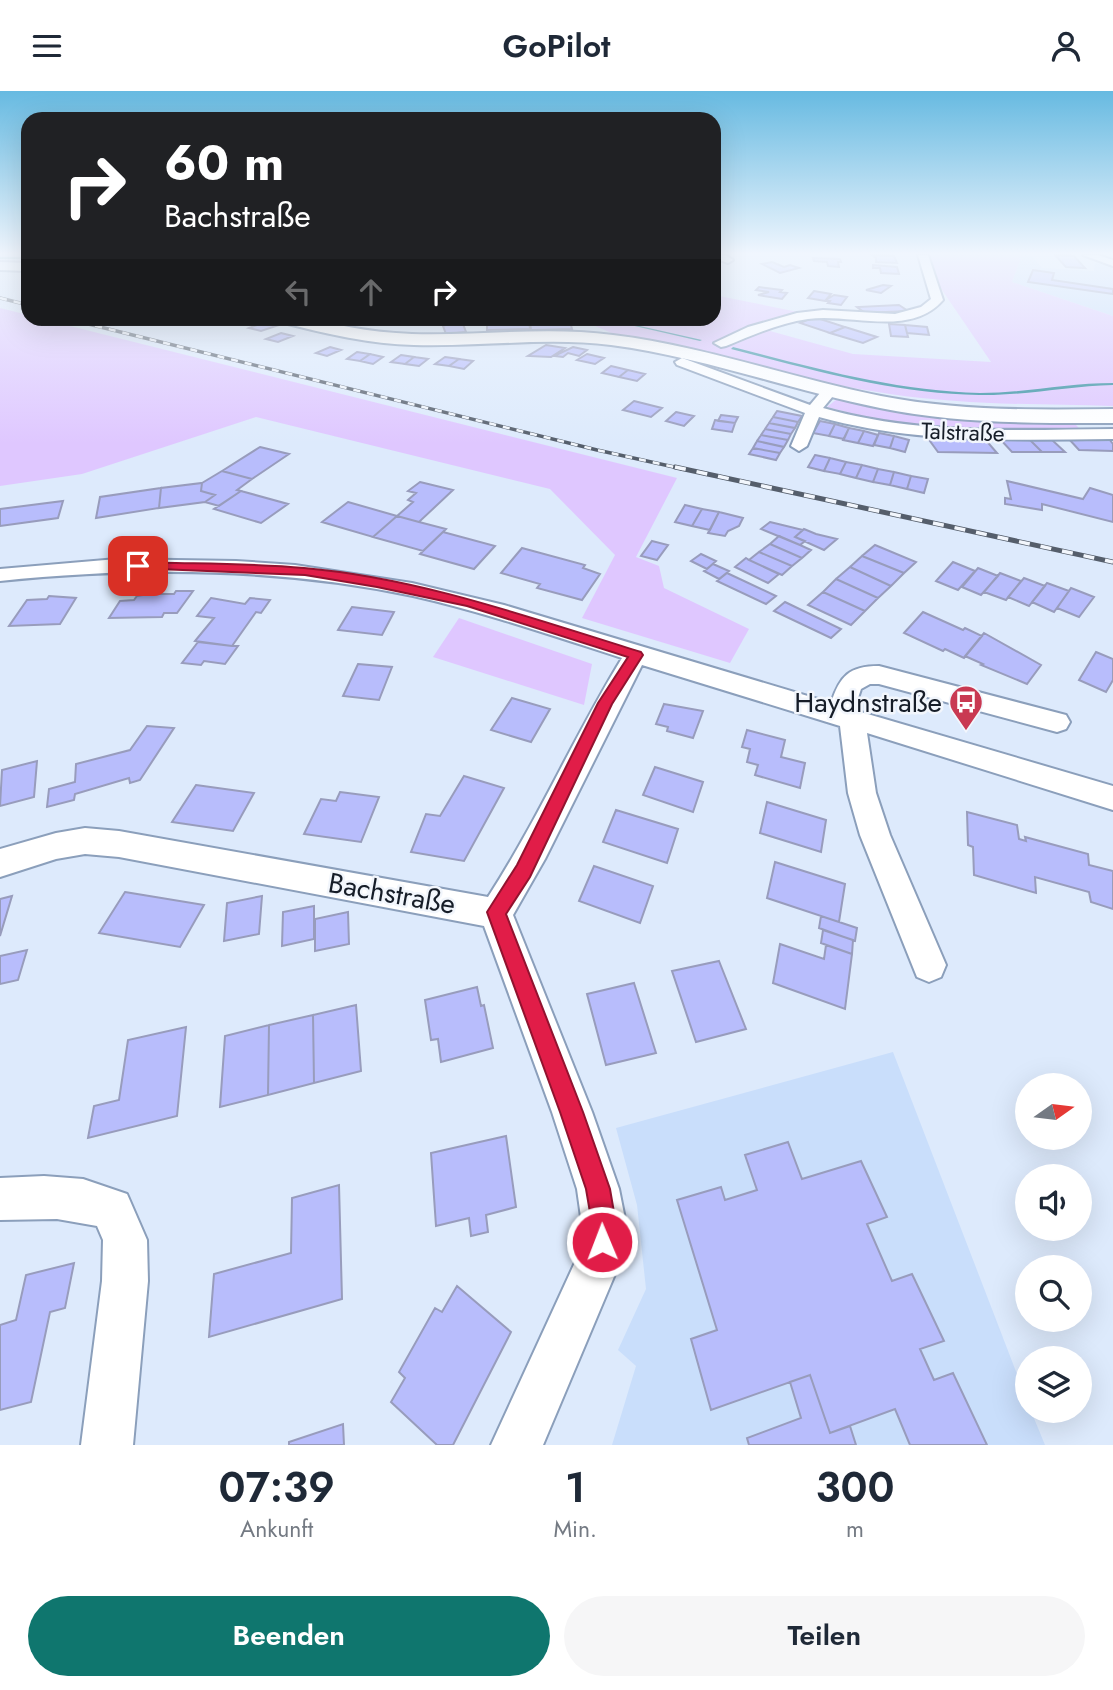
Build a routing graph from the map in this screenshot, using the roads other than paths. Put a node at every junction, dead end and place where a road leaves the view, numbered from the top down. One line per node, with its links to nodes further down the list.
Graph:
1 (794, 318): 3 (street)
2 (319, 326): 5 (main road, Talstraße)
3 (721, 343)
4 (682, 362): 6 (street, Talstraße)
5 (829, 391): 6 (street); 7 (main road, Talstraße)
6 (815, 409): 8 (street, Talstraße); 9 (street)
7 (1113, 416)
8 (1113, 434)
9 (799, 446)
10 (0, 575): 11 (street)
11 (636, 655): 12 (street); 16 (street, Bachstraße)
12 (845, 718): 13 (street); 14 (street); 17 (street)
13 (1057, 722)
14 (1113, 798)
15 (0, 863): 16 (street, Bachstraße)
16 (496, 912): 20 (street)
17 (929, 965)
18 (0, 1199): 19 (street)
19 (107, 1445)
20 (517, 1445)

